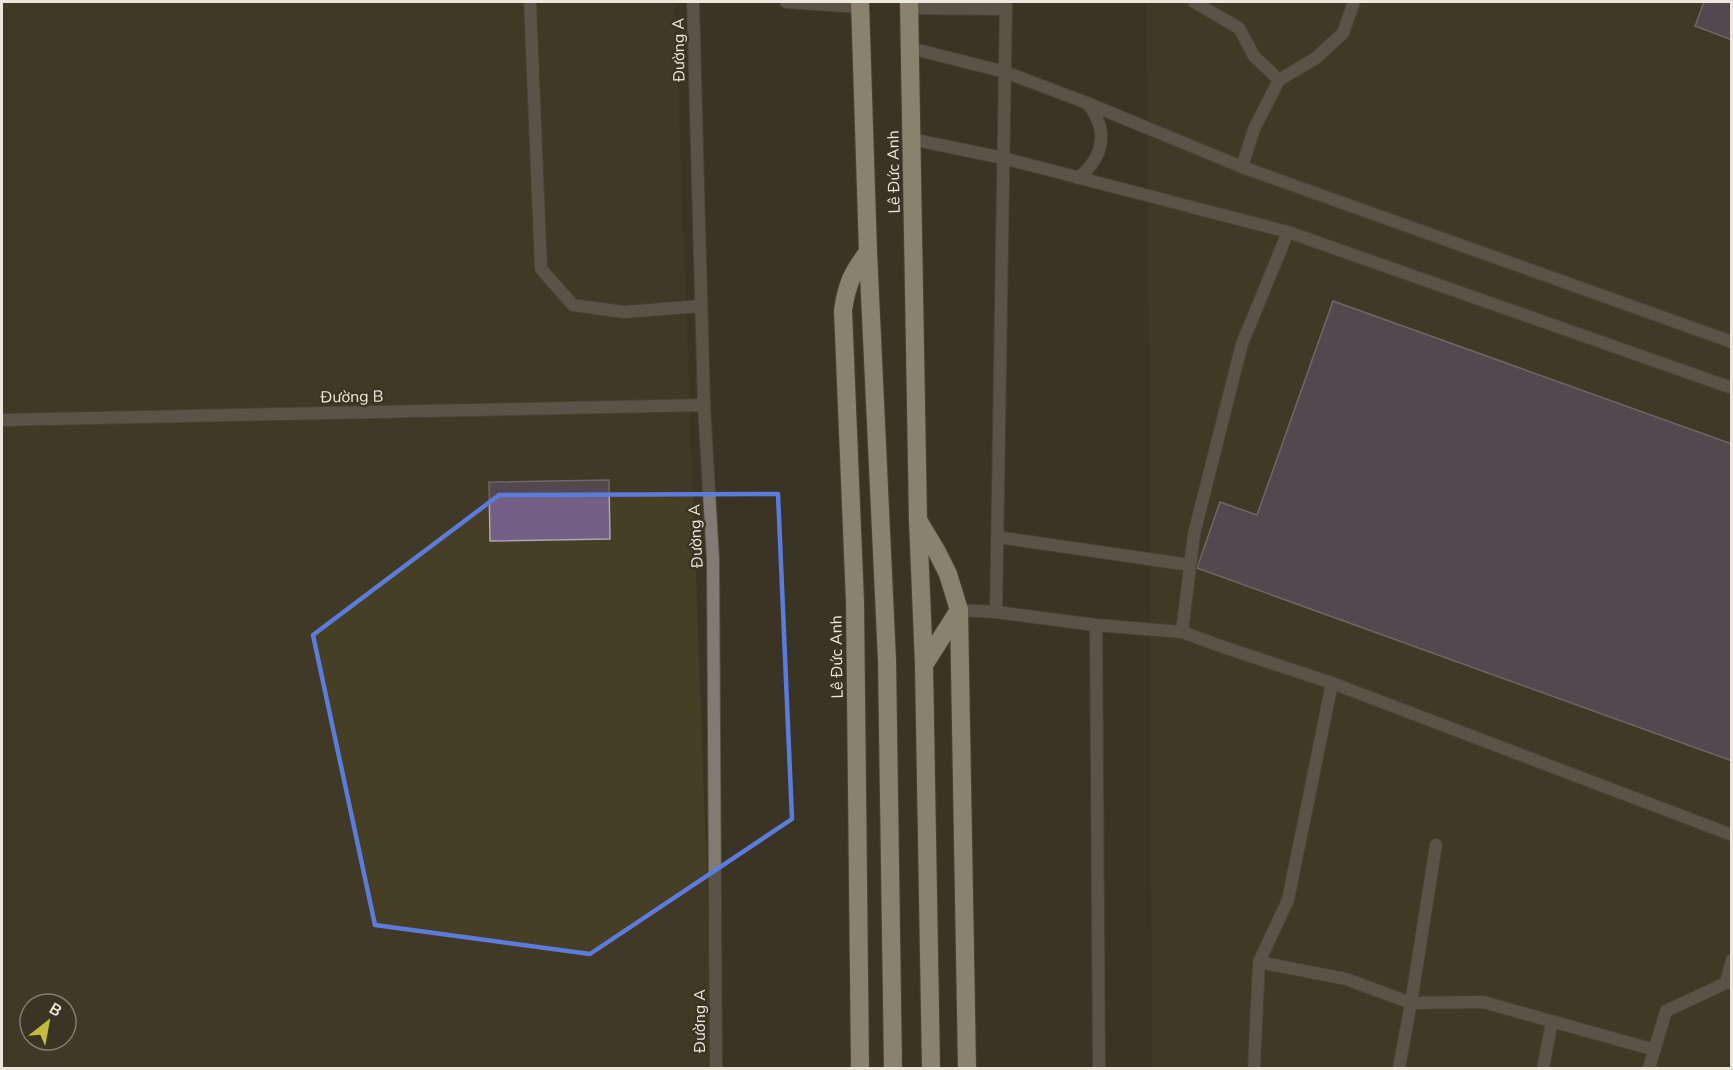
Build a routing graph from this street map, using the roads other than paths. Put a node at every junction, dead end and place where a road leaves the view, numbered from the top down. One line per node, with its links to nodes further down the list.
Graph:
1 (530, 2): 19 (street)
2 (693, 2): 19 (street, Đường A)
3 (786, 2): 6 (street)
4 (1194, 2): 11 (street)
5 (1354, 2): 11 (street)
6 (860, 4): 18 (highway, Lê Đức Anh)
7 (909, 5): 8 (street); 9 (highway, Lê Đức Anh)
8 (1006, 5): 10 (street)
9 (910, 48): 10 (street); 13 (highway, Lê Đức Anh)
10 (1005, 72): 12 (street); 14 (street)
11 (1279, 80): 15 (street)
12 (1087, 103): 15 (street); 16 (street)
13 (911, 138): 14 (street); 24 (highway, Lê Đức Anh)
14 (1003, 158): 16 (street); 25 (street)
15 (1242, 167): 20 (street)
16 (1078, 178): 17 (street)
17 (1288, 232): 21 (street); 26 (street)
18 (868, 252): 42 (highway, Lê Đức Anh); 43 (highway, Lê Đức Anh)
19 (701, 306): 22 (street, Đường A)
20 (1731, 342)
21 (1731, 388)
22 (704, 405): 23 (street, Đường B); 41 (street, Đường A)
23 (2, 420)
24 (918, 521): 27 (highway); 31 (highway, Lê Đức Anh)
25 (997, 537): 26 (street); 28 (street)
26 (1190, 565): 30 (street)
27 (959, 610): 28 (street); 31 (highway); 45 (highway)
28 (996, 612): 29 (street)
29 (1096, 625): 30 (street); 46 (street)
30 (1182, 632): 32 (street)
31 (924, 665): 44 (highway, Lê Đức Anh)
32 (1332, 683): 33 (street); 36 (street)
33 (1731, 835)
34 (1436, 845): 38 (street)
35 (1731, 960): 37 (street)
36 (1259, 962): 38 (street); 47 (street)
37 (1729, 983): 40 (street)
38 (1411, 1003): 39 (street); 48 (street)
39 (1552, 1021): 40 (street); 49 (street)
40 (1654, 1050): 50 (street)
41 (716, 1068)
42 (860, 1068)
43 (893, 1068)
44 (931, 1068)
45 (967, 1068)
46 (1099, 1068)
47 (1254, 1068)
48 (1399, 1068)
49 (1543, 1068)
50 (1649, 1068)

